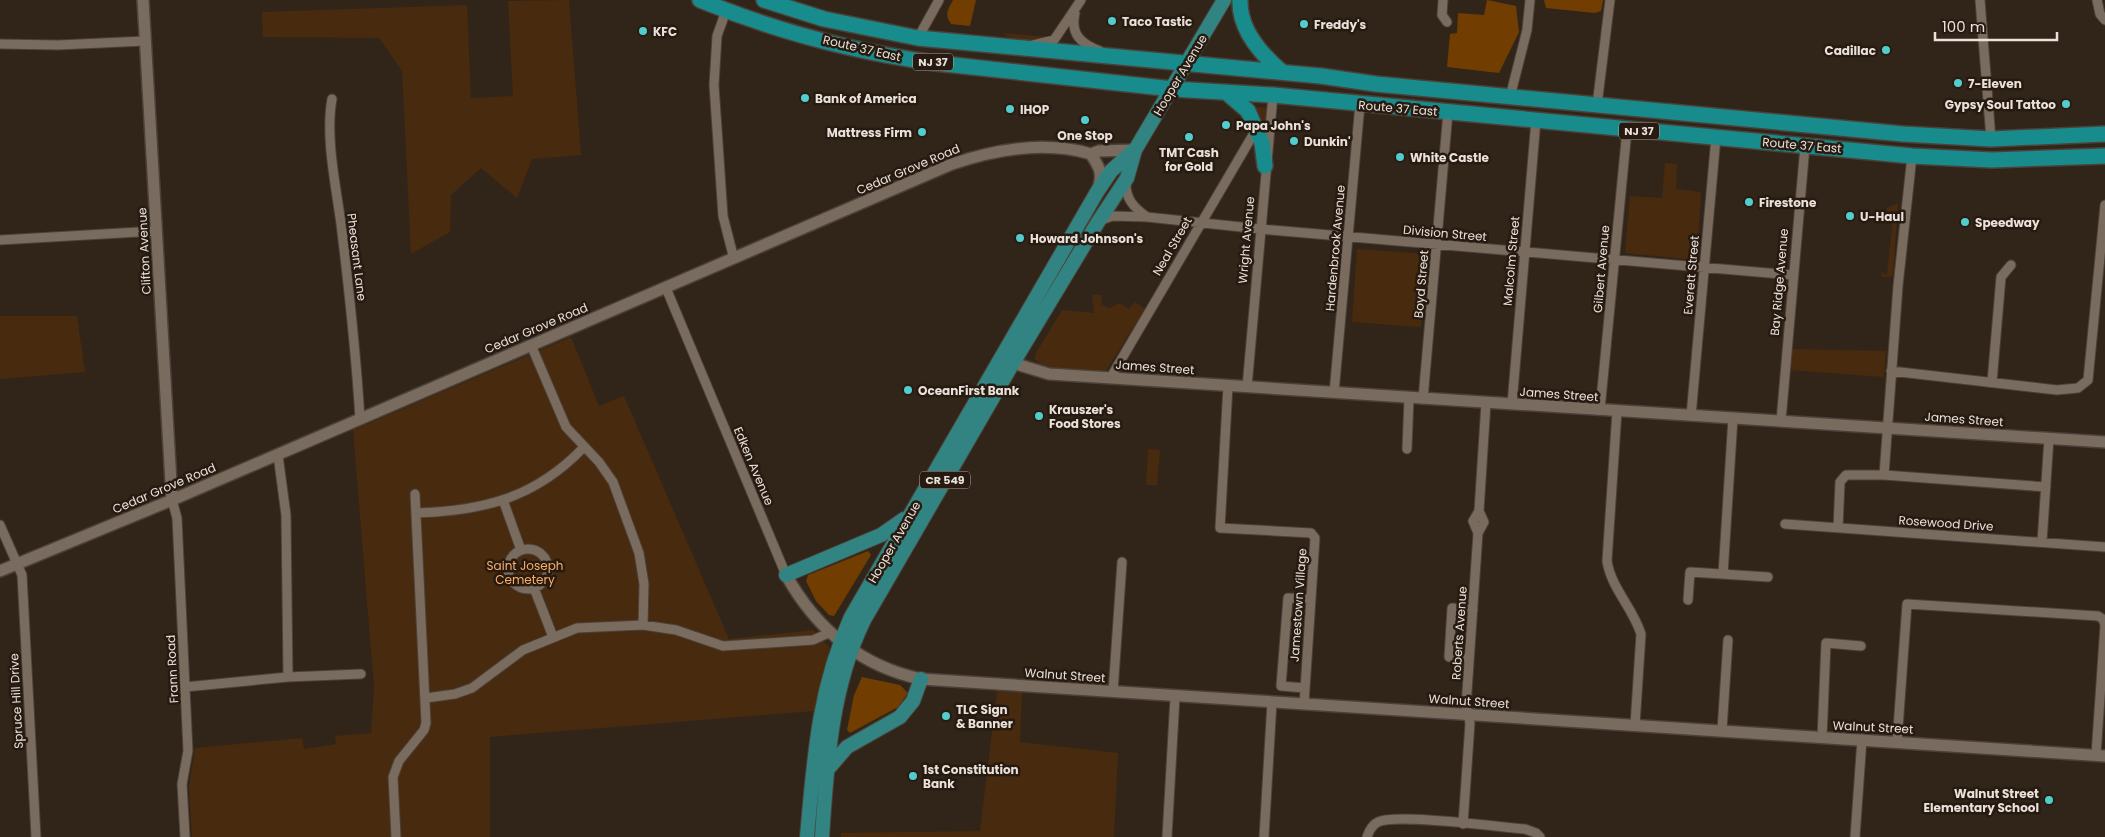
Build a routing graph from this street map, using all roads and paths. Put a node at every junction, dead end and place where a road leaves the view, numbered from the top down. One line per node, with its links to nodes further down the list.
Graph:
1 (143, 0): 19 (street, Clifton Avenue)
2 (700, 0): 15 (highway, Route 37 East / NJ 37)
3 (764, 0): 13 (highway, Route 37 East / NJ 37)
4 (939, 0): 18 (street)
5 (1081, 0): 14 (street)
6 (1224, 0): 23 (main road, Hooper Avenue / CR 549)
7 (1240, 0): 24 (highway)
8 (1443, 0): 17 (street)
9 (1530, 0): 28 (street)
10 (1610, 0): 31 (street)
11 (1980, 0): 38 (street)
12 (2097, 0): 16 (street)
13 (786, 3): 18 (highway, Route 37 East / NJ 37)
14 (1076, 8): 21 (street); 22 (street)
15 (726, 10): 25 (highway, Route 37 East / NJ 37); 57 (street)
16 (2105, 20)
17 (1447, 22)
18 (918, 38): 21 (highway, Route 37 East / NJ 37)
19 (145, 41): 20 (street); 52 (street, Clifton Avenue)
20 (0, 44)
21 (1023, 48): 22 (highway, Route 37 East / NJ 37)
22 (1116, 57): 23 (highway, Route 37 East / NJ 37)
23 (1187, 64): 24 (highway, Route 37 East / NJ 37); 25 (main road, Hooper Avenue / CR 549)
24 (1282, 72): 28 (highway, Route 37 East / NJ 37)
25 (1173, 89): 26 (highway, Route 37 East / NJ 37); 40 (main road, Hooper Avenue / CR 549)
26 (1226, 93): 27 (highway, Route 37 East / NJ 37); 34 (highway)
27 (1273, 95): 30 (highway, Route 37 East / NJ 37); 44 (street, Wright Avenue)
28 (1510, 97): 31 (highway, Route 37 East / NJ 37)
29 (332, 99): 79 (street, Pheasant Lane)
30 (1360, 104): 32 (highway, Route 37 East / NJ 37); 53 (street, Hardenbrook Avenue)
31 (1598, 105): 38 (highway, Route 37 East / NJ 37)
32 (1448, 112): 33 (highway, Route 37 East / NJ 37); 55 (street, Boyd Street)
33 (1536, 120): 35 (highway, Route 37 East / NJ 37); 56 (street, Malcolm Street)
34 (1257, 128): 44 (highway); 50 (street, Neal Street)
35 (1627, 130): 37 (highway, Route 37 East / NJ 37); 58 (street, Gilbert Avenue)
36 (2105, 134): 38 (highway, Route 37 East / NJ 37)
37 (1716, 137): 39 (highway, Route 37 East / NJ 37); 60 (street, Everett Street)
38 (1991, 139)
39 (1804, 146): 42 (highway, Route 37 East / NJ 37); 61 (street, Bay Ridge Avenue)
40 (1135, 150): 41 (street, Cedar Grove Road); 45 (main road, Hooper Avenue / CR 549); 46 (main road, Hooper Avenue / CR 549)
41 (1091, 154): 46 (street); 57 (street, Cedar Grove Road)
42 (1912, 156): 43 (highway, Route 37 East / NJ 37); 65 (street)
43 (2105, 156)
44 (1265, 166): 51 (street, Wright Avenue)
45 (1127, 178): 48 (street); 49 (main road, Hooper Avenue / CR 549)
46 (1097, 192): 93 (main road, Hooper Avenue / CR 549)
47 (2105, 205): 67 (street)
48 (1147, 217): 49 (street, Division Street); 50 (street, Division Street)
49 (1098, 222): 64 (main road, Hooper Avenue / CR 549)
50 (1200, 223): 51 (street, Division Street); 66 (street, Neal Street)
51 (1260, 229): 53 (street, Division Street); 69 (street, Wright Avenue)
52 (156, 231): 54 (street); 90 (street, Clifton Avenue)
53 (1348, 236): 55 (street, Division Street); 70 (street, Hardenbrook Avenue)
54 (0, 240)
55 (1438, 245): 56 (street, Division Street); 72 (street, Boyd Street)
56 (1524, 253): 58 (street, Division Street); 74 (street, Malcolm Street)
57 (734, 259): 62 (street, Cedar Grove Road)
58 (1615, 259): 60 (street, Division Street); 75 (street, Gilbert Avenue)
59 (2011, 265): 67 (street)
60 (1704, 267): 61 (street, Division Street); 77 (street, Everett Street)
61 (1792, 275): 80 (street, Bay Ridge Avenue)
62 (666, 288): 63 (street, Cedar Grove Road); 104 (street, Edken Avenue)
63 (531, 346): 79 (street, Cedar Grove Road); 84 (street)
64 (1013, 363): 66 (street, James Street); 113 (main road, Hooper Avenue / CR 549)
65 (1891, 371): 67 (street); 81 (street)
66 (1111, 377): 68 (street, James Street)
67 (1992, 382)
68 (1228, 386): 69 (street, James Street); 107 (street, Jamestown Village)
69 (1247, 387): 70 (street, James Street)
70 (1334, 393): 71 (street, James Street)
71 (1409, 398): 72 (street, James Street); 85 (street)
72 (1423, 399): 73 (street, James Street)
73 (1486, 403): 74 (street, James Street); 109 (street, Roberts Avenue)
74 (1512, 404): 75 (street, James Street)
75 (1600, 410): 76 (street, James Street)
76 (1617, 411): 77 (street, James Street); 127 (street)
77 (1691, 416): 78 (street, James Street)
78 (1733, 418): 80 (street, James Street); 103 (street)
79 (360, 419): 86 (street, Cedar Grove Road)
80 (1781, 421): 81 (street, James Street)
81 (1887, 428): 82 (street, James Street); 87 (street)
82 (2049, 438): 83 (street, James Street); 88 (street)
83 (2105, 442)
84 (583, 448): 91 (street); 110 (street)
85 (1407, 449)
86 (278, 455): 90 (street, Cedar Grove Road); 117 (street)
87 (1884, 475): 88 (street); 96 (street)
88 (2046, 487): 97 (street)
89 (415, 494): 92 (street)
90 (172, 500): 101 (street, Cedar Grove Road); 119 (street, Frann Road)
91 (503, 500): 92 (street); 99 (street)
92 (416, 513): 123 (street)
93 (910, 514): 104 (main road); 113 (main road, Hooper Avenue / CR 549)
94 (1785, 524): 96 (street, Rosewood Drive)
95 (0, 525): 101 (street, Spruce Hill Drive)
96 (1838, 528): 97 (street, Rosewood Drive)
97 (2042, 542): 98 (street, Rosewood Drive)
98 (2105, 547)
99 (521, 550): 106 (street); 106 (street)
100 (1122, 562): 121 (street)
101 (17, 564): 102 (street, Cedar Grove Road); 135 (street, Spruce Hill Drive)
102 (0, 571)
103 (1722, 574): 105 (street); 108 (street)
104 (786, 575): 113 (street, Edken Avenue)
105 (1768, 577)
106 (534, 588): 111 (street)
107 (1312, 599): 120 (street, Jamestown Village); 120 (street)
108 (1688, 600)
109 (1473, 610): 115 (street, Roberts Avenue); 115 (street)
110 (643, 625): 111 (street); 113 (street)
111 (553, 637): 123 (street)
112 (1728, 640): 128 (street)
113 (841, 641): 118 (street, Walnut Street); 133 (main road, Hooper Avenue / CR 549); 138 (main road, Hooper Avenue / CR 549)
114 (1861, 646): 129 (street)
115 (1469, 658): 126 (street, Roberts Avenue)
116 (362, 674): 117 (street)
117 (288, 677): 119 (street)
118 (921, 680): 121 (street, Walnut Street); 133 (main road)
119 (185, 687): 136 (street, Frann Road)
120 (1306, 688): 125 (street, Jamestown Village)
121 (1113, 692): 122 (street, Walnut Street)
122 (1175, 697): 124 (street, Walnut Street); 140 (street)
123 (426, 698): 137 (street)
124 (1272, 702): 125 (street, Walnut Street); 141 (street)
125 (1304, 704): 126 (street, Walnut Street)
126 (1467, 714): 127 (street, Walnut Street); 134 (street, Roberts Avenue)
127 (1635, 725): 128 (street, Walnut Street)
128 (1722, 730): 129 (street, Walnut Street)
129 (1822, 738): 130 (street, Walnut Street)
130 (1862, 739): 131 (street, Walnut Street); 144 (street)
131 (1897, 742): 132 (street, Walnut Street); 132 (street)
132 (2101, 755)
133 (828, 769): 139 (main road, Hooper Avenue / CR 549)
134 (1463, 824): 142 (street); 143 (street)
135 (36, 837)
136 (185, 837)
137 (396, 837)
138 (807, 837)
139 (822, 837)
140 (1166, 837)
141 (1264, 837)
142 (1367, 837)
143 (1540, 837)
144 (1855, 837)

